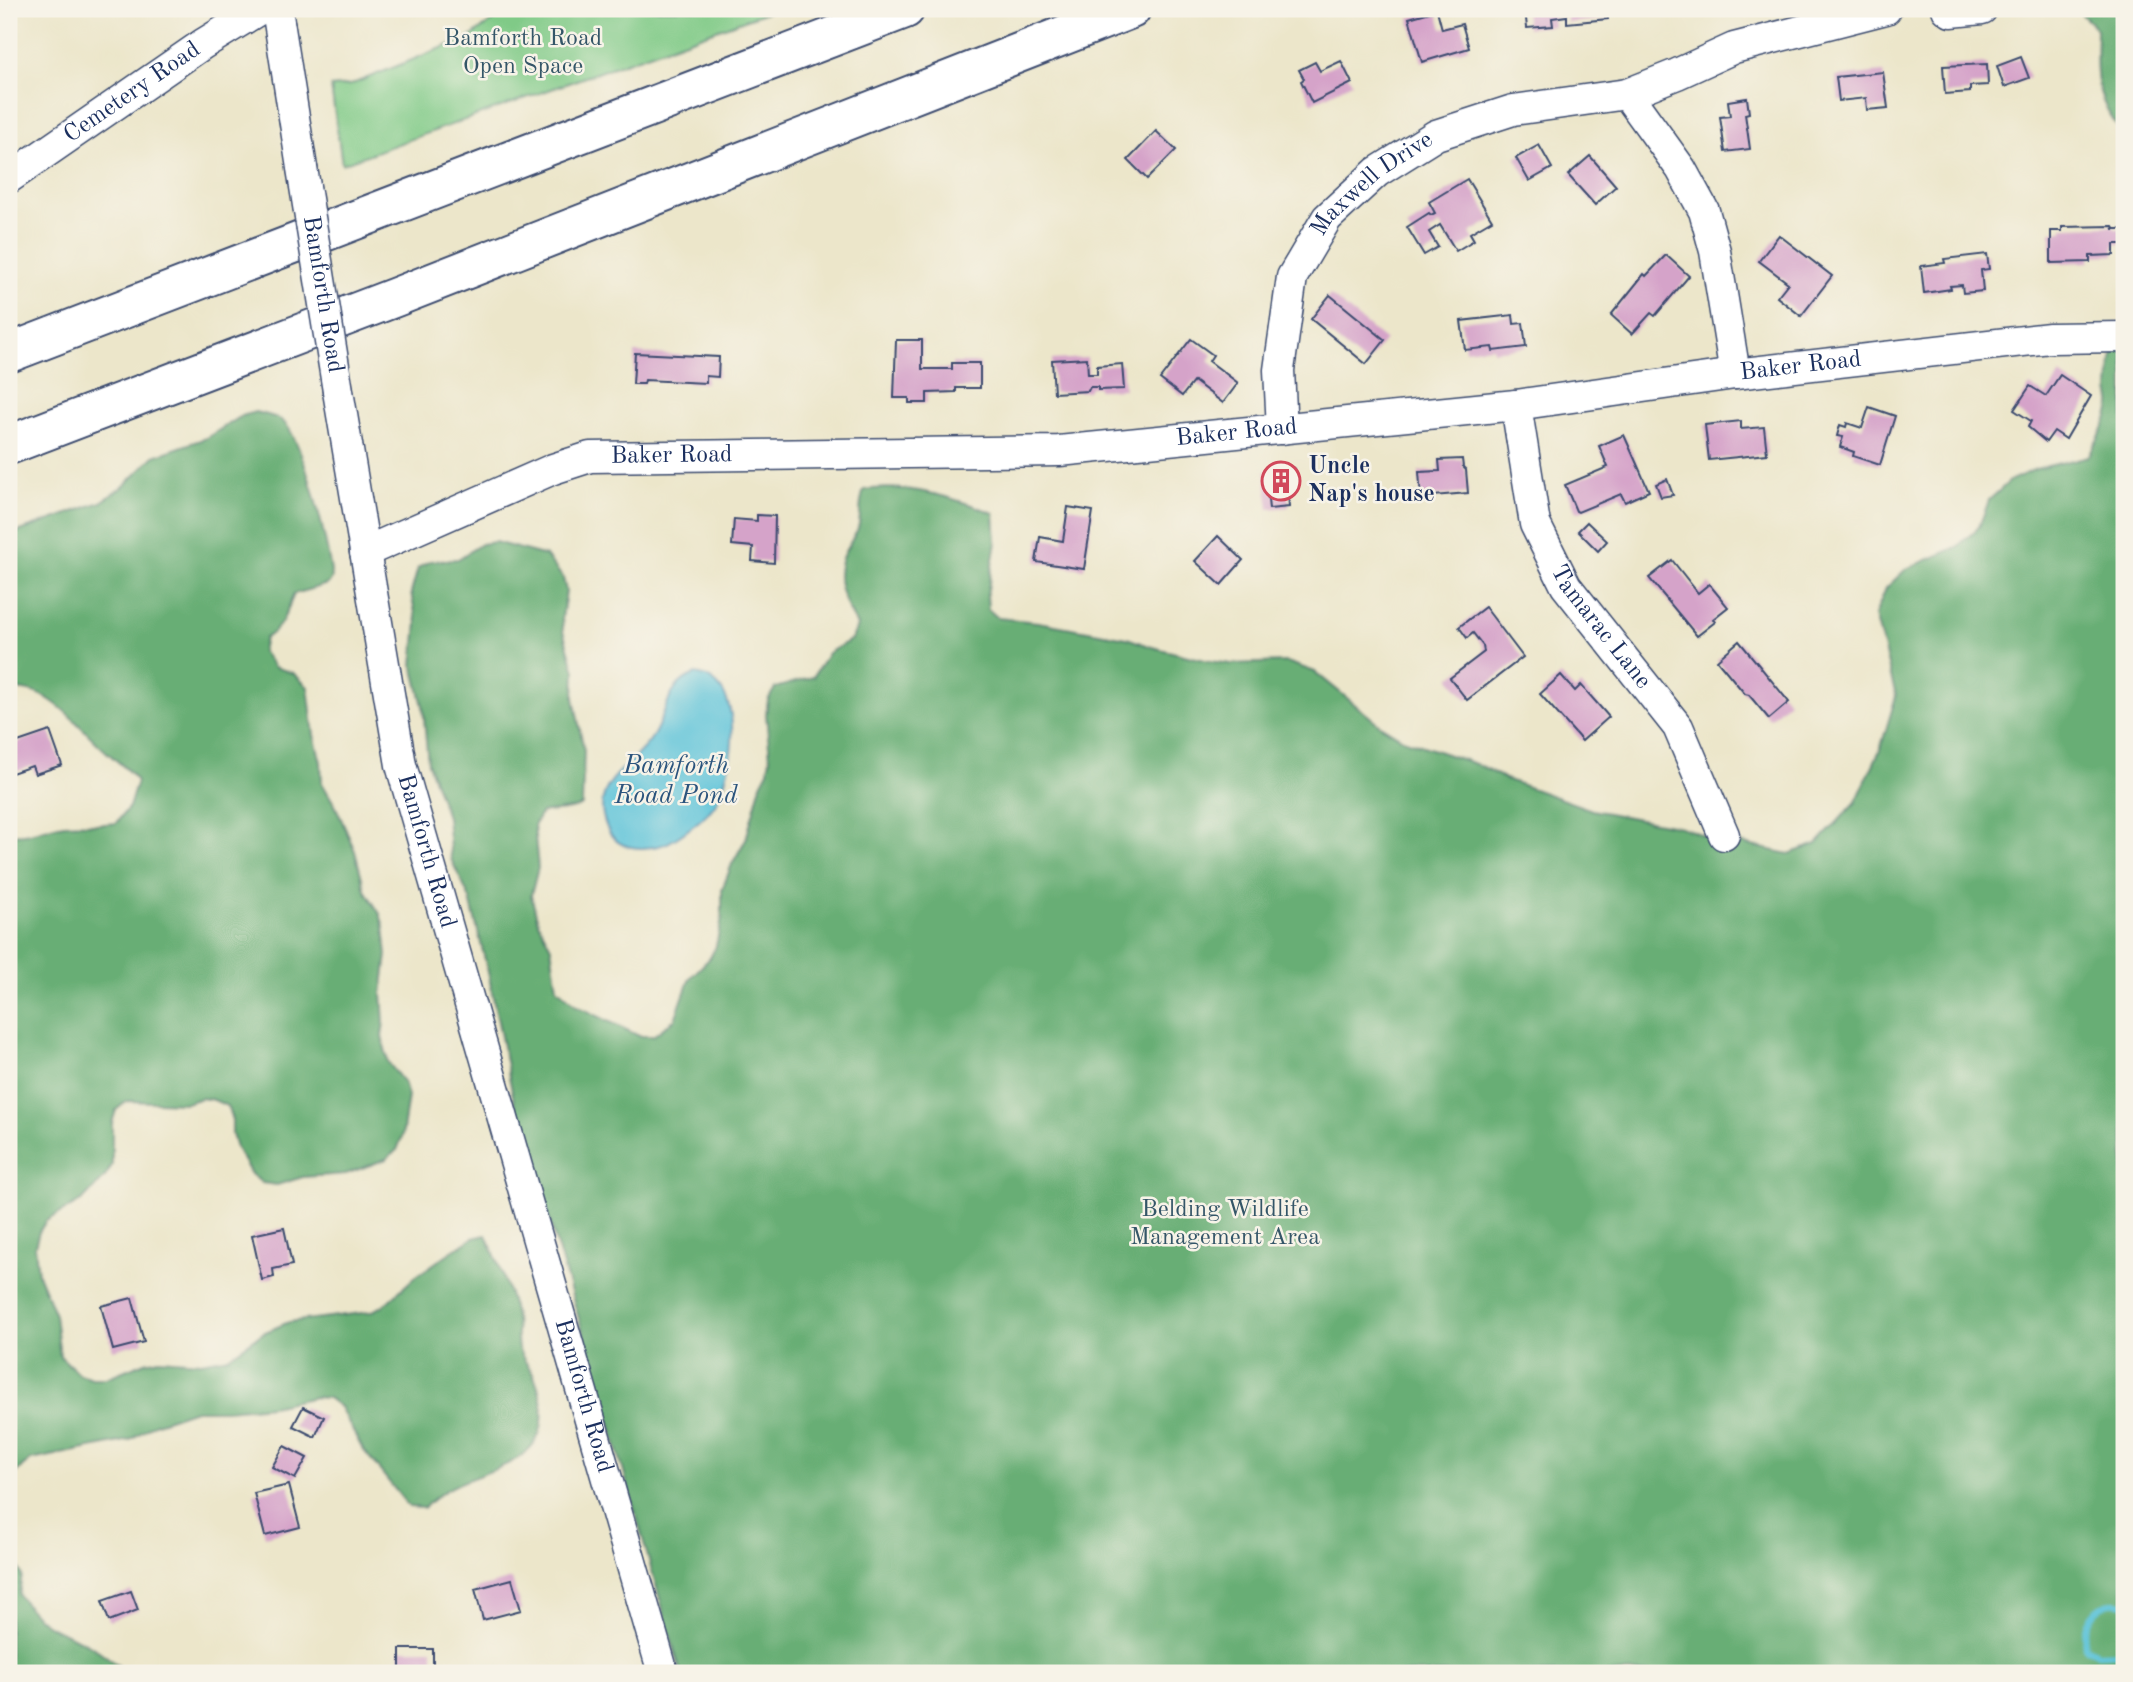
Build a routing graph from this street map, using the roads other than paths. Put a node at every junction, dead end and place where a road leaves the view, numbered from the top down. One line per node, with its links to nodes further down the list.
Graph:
1 (260, 9): 9 (street, Cemetery Road)
2 (277, 9): 16 (street, Bamforth Road, bridge)
3 (905, 9): 11 (highway)
4 (1130, 9): 15 (highway)
5 (1886, 9): 8 (street, Maxwell Drive)
6 (1947, 9): 7 (street)
7 (1982, 9)
8 (1627, 94): 12 (street); 14 (street, Maxwell Drive)
9 (9, 178)
10 (2124, 337): 12 (street, Baker Road)
11 (9, 353)
12 (1735, 374): 13 (street, Baker Road)
13 (1516, 405): 14 (street, Baker Road); 17 (street, Tamarac Lane)
14 (1282, 429): 16 (street, Baker Road)
15 (9, 444)
16 (365, 552): 18 (street, Bamforth Road)
17 (1724, 835)
18 (663, 1673)

